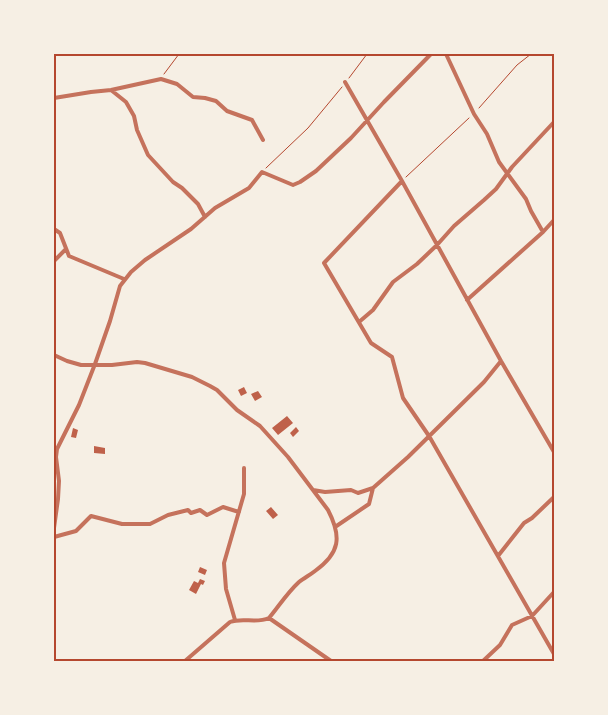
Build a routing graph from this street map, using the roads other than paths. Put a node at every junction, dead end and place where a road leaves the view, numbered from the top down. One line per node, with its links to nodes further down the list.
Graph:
1 (431, 54): 6 (street)
2 (446, 54): 9 (street)
3 (345, 82): 6 (street)
4 (111, 90): 5 (street); 8 (street); 11 (street)
5 (54, 98)
6 (366, 120): 10 (street); 11 (street)
7 (554, 122): 9 (street)
8 (264, 140)
9 (508, 172): 14 (street); 15 (street)
10 (402, 181): 15 (street); 20 (street)
11 (205, 217): 18 (street)
12 (554, 220): 14 (street)
13 (54, 228): 16 (street)
14 (543, 232): 19 (street)
15 (438, 245): 19 (street); 20 (street)
16 (66, 250): 17 (street); 18 (street)
17 (54, 261)
18 (124, 280): 23 (street)
19 (468, 300): 22 (street)
20 (359, 322): 24 (street)
21 (54, 355): 23 (street)
22 (501, 361): 24 (street); 25 (street)
23 (96, 364): 28 (street); 32 (street)
24 (429, 436): 27 (street); 34 (street)
25 (554, 452)
26 (244, 468): 30 (street)
27 (374, 488): 28 (street); 31 (street)
28 (313, 490): 31 (street)
29 (554, 497): 34 (street)
30 (239, 512): 33 (street); 38 (street)
31 (335, 527): 37 (street)
32 (54, 528)
33 (54, 537)
34 (498, 556): 36 (street)
35 (554, 592): 36 (street)
36 (532, 616): 39 (street); 42 (street)
37 (269, 618): 38 (street); 41 (street)
38 (235, 620): 40 (street)
39 (554, 654)
40 (185, 661)
41 (331, 661)
42 (483, 661)

